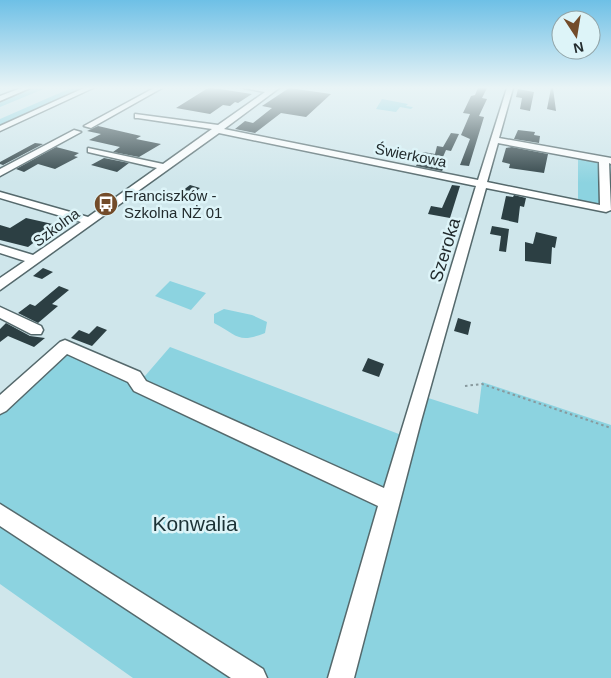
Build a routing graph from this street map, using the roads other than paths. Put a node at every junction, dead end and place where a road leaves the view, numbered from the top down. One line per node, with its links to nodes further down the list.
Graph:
1 (21, 120): 7 (street)
2 (100, 120): 6 (street)
3 (160, 120): 8 (street, Świerkowa)
4 (231, 120): 8 (street, Szkolna)
5 (501, 120): 10 (street, Szeroka)
6 (88, 126)
7 (0, 129)
8 (218, 129): 13 (street, Szkolna); 15 (street, Świerkowa)
9 (77, 132): 14 (street)
10 (495, 140): 12 (street); 15 (street, Szeroka)
11 (91, 150): 13 (street)
12 (607, 160): 17 (street)
13 (164, 168): 18 (street, Szkolna)
14 (0, 173)
15 (483, 184): 17 (street, Świerkowa); 25 (street, Szeroka)
16 (0, 195): 18 (street)
17 (608, 200)
18 (90, 221): 20 (street, Szkolna)
19 (0, 249): 20 (street)
20 (36, 260): 21 (street, Szkolna)
21 (0, 285)
22 (0, 312): 23 (street)
23 (36, 330)
24 (0, 406): 25 (street)
25 (390, 501): 28 (street, Szeroka)
26 (0, 514): 27 (street)
27 (254, 678)
28 (341, 678)

